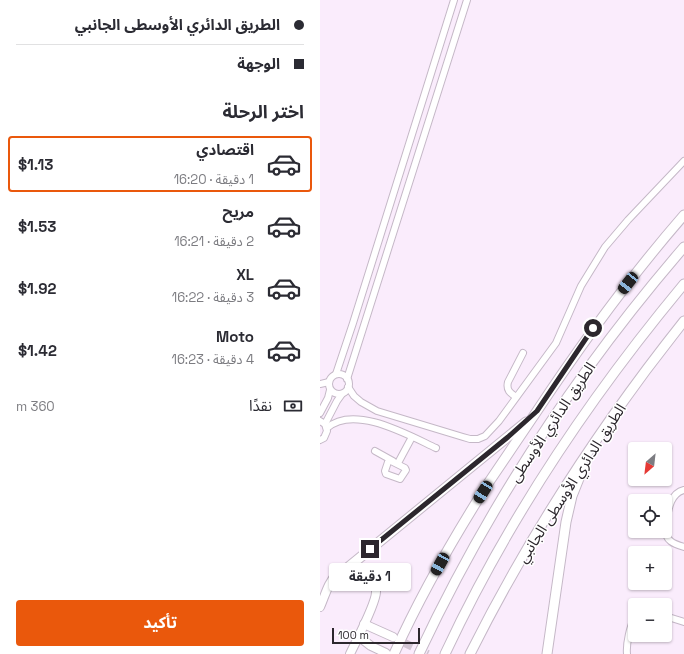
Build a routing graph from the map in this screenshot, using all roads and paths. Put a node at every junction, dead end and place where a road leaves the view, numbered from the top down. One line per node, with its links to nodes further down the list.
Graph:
1 (454, 0): 3 (street)
2 (467, 0): 4 (street)
3 (441, 41): 4 (street); 11 (street)
4 (453, 45): 12 (street)
5 (684, 162): 18 (street)
6 (684, 215): 19 (highway)
7 (684, 246): 43 (highway, الطريق الدائري الأوسطى)
8 (684, 284): 44 (highway, الطريق الدائري الأوسطى)
9 (684, 321): 24 (highway, الطريق الدائري الأوسطى الجانبي)
10 (523, 353): 18 (street)
11 (336, 374): 12 (street); 13 (street)
12 (347, 379): 15 (street)
13 (329, 382): 14 (street); 16 (street)
14 (320, 384)
15 (348, 387): 17 (street); 18 (street)
16 (330, 390): 17 (street); 20 (street)
17 (342, 394): 21 (street)
18 (516, 397)
19 (537, 411): 29 (highway); 42 (highway)
20 (320, 413)
21 (324, 424): 22 (street); 23 (street)
22 (412, 436): 25 (street); 26 (street)
23 (320, 441)
24 (593, 446): 45 (highway, الطريق الدائري الأوسطى الجانبي); 46 (highway)
25 (436, 448)
26 (375, 451)
27 (684, 490): 28 (street)
28 (684, 547)
29 (346, 569): 31 (main road); 35 (main road)
30 (320, 586): 31 (main road)
31 (329, 587): 32 (main road)
32 (320, 607)
33 (672, 618): 34 (street)
34 (684, 622)
35 (364, 624): 36 (main road); 37 (main road)
36 (377, 630): 38 (main road); 40 (main road)
37 (358, 636): 40 (main road); 41 (main road)
38 (393, 637)
39 (628, 642): 47 (street)
40 (367, 643): 42 (main road)
41 (350, 654)
42 (390, 654)
43 (419, 654)
44 (445, 654)
45 (470, 654)
46 (547, 654)
47 (627, 654)

